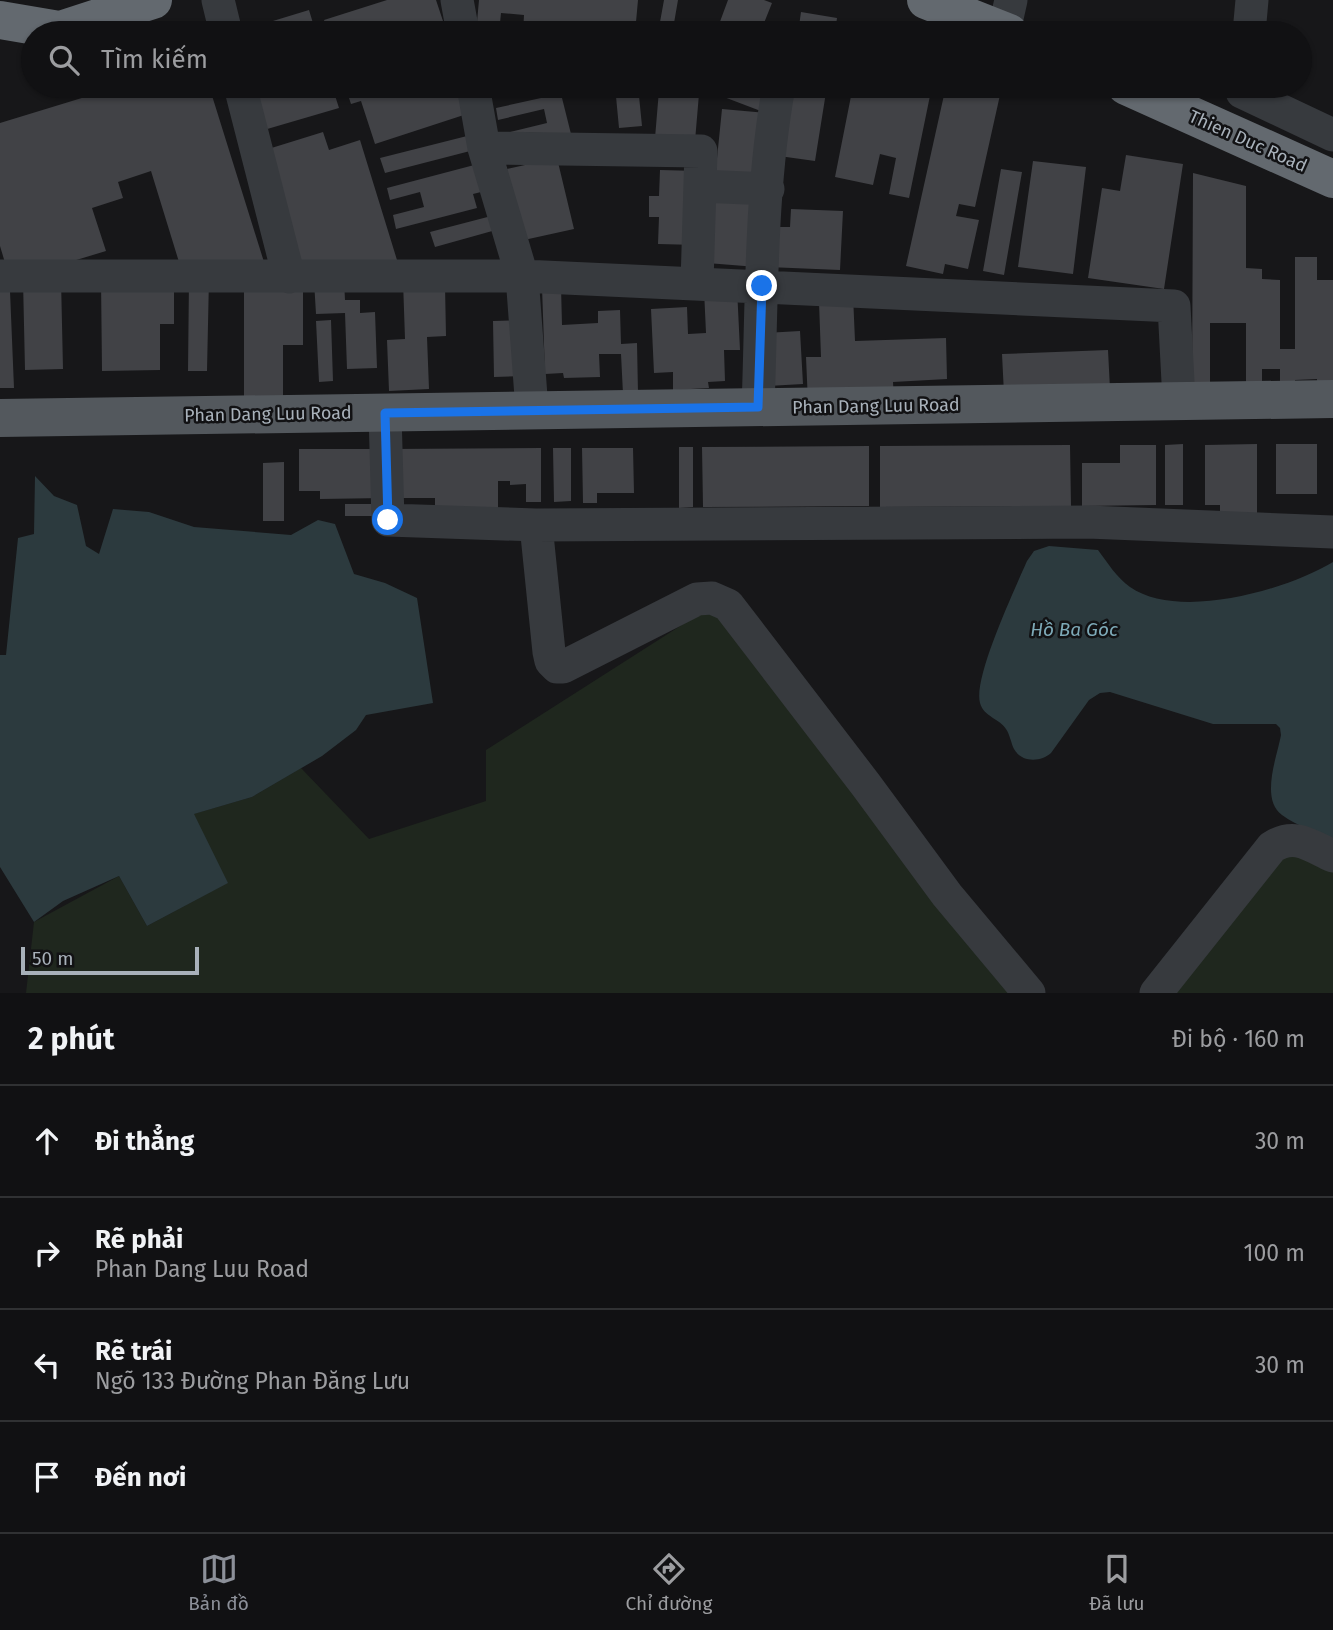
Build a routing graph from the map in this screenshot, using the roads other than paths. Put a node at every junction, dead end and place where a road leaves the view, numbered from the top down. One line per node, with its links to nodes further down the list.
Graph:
1 (153, 0): 7 (highway)
2 (218, 0): 8 (street)
3 (457, 0): 9 (street)
4 (926, 0): 10 (highway)
5 (1252, 0): 11 (street)
6 (0, 20): 12 (highway)
7 (88, 21)
8 (223, 21)
9 (461, 21)
10 (1008, 21)
11 (1249, 21)
12 (21, 26)
13 (21, 43): 14 (highway)
14 (0, 50)
15 (243, 98): 27 (street)
16 (475, 98): 21 (street)
17 (778, 98): 24 (street)
18 (1153, 98): 22 (highway, Thien Duc Road)
19 (1255, 98): 20 (street)
20 (1333, 135)
21 (484, 148): 23 (street); 26 (street)
22 (1333, 179)
23 (700, 186): 24 (street); 28 (street)
24 (768, 189): 29 (street)
25 (0, 276): 27 (street)
26 (522, 276): 27 (street); 28 (street); 33 (street)
27 (289, 277)
28 (697, 283): 29 (street)
29 (762, 286): 31 (street); 32 (street)
30 (1333, 399): 31 (main road, Phan Dang Luu Road)
31 (1179, 401): 32 (main road, Phan Dang Luu Road)
32 (758, 407): 33 (main road, Phan Dang Luu Road)
33 (532, 410): 34 (main road, Phan Dang Luu Road)
34 (385, 413): 35 (main road, Phan Dang Luu Road); 36 (street)
35 (0, 418)
36 (536, 525): 37 (street); 39 (street)
37 (1333, 532)
38 (1333, 856): 40 (street)
39 (1029, 993)
40 (1156, 993)

